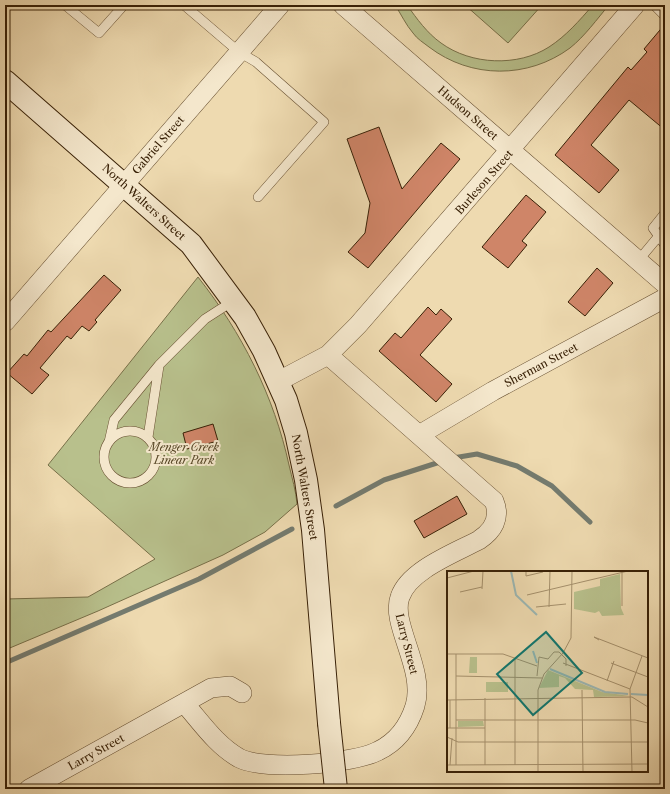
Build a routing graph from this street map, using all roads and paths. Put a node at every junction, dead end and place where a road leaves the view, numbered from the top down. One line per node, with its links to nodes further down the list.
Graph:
1 (65, 5): 2 (lane)
2 (124, 5)
3 (184, 5): 9 (lane)
4 (280, 5): 9 (street, Gabriel Street)
5 (343, 5): 11 (street, Hudson Street)
6 (635, 5): 11 (street, Burleson Street)
7 (654, 5): 8 (lane)
8 (665, 16)
9 (239, 52): 12 (street, Gabriel Street); 13 (lane)
10 (5, 81): 12 (main road, North Walters Street)
11 (512, 150): 17 (street, Hudson Street); 22 (street, Burleson Street)
12 (124, 184): 20 (main road, North Walters Street); 21 (street, Gabriel Street)
13 (258, 197)
14 (665, 213): 15 (lane)
15 (658, 237): 16 (lane); 17 (lane)
16 (665, 245)
17 (638, 261): 18 (street, Hudson Street)
18 (665, 284)
19 (665, 298): 25 (street, Sherman Street)
20 (233, 301): 23 (lane); 24 (main road, North Walters Street)
21 (5, 322)
22 (328, 356): 24 (street, Burleson Street); 25 (street)
23 (159, 365): 26 (lane); 27 (lane)
24 (277, 382): 31 (main road, North Walters Street, bridge)
25 (419, 434): 29 (street, Larry Street)
26 (148, 437): 27 (lane); 27 (lane)
27 (109, 442)
28 (242, 693): 29 (street, Larry Street)
29 (184, 703): 30 (street, Larry Street)
30 (29, 789)
31 (336, 789)

